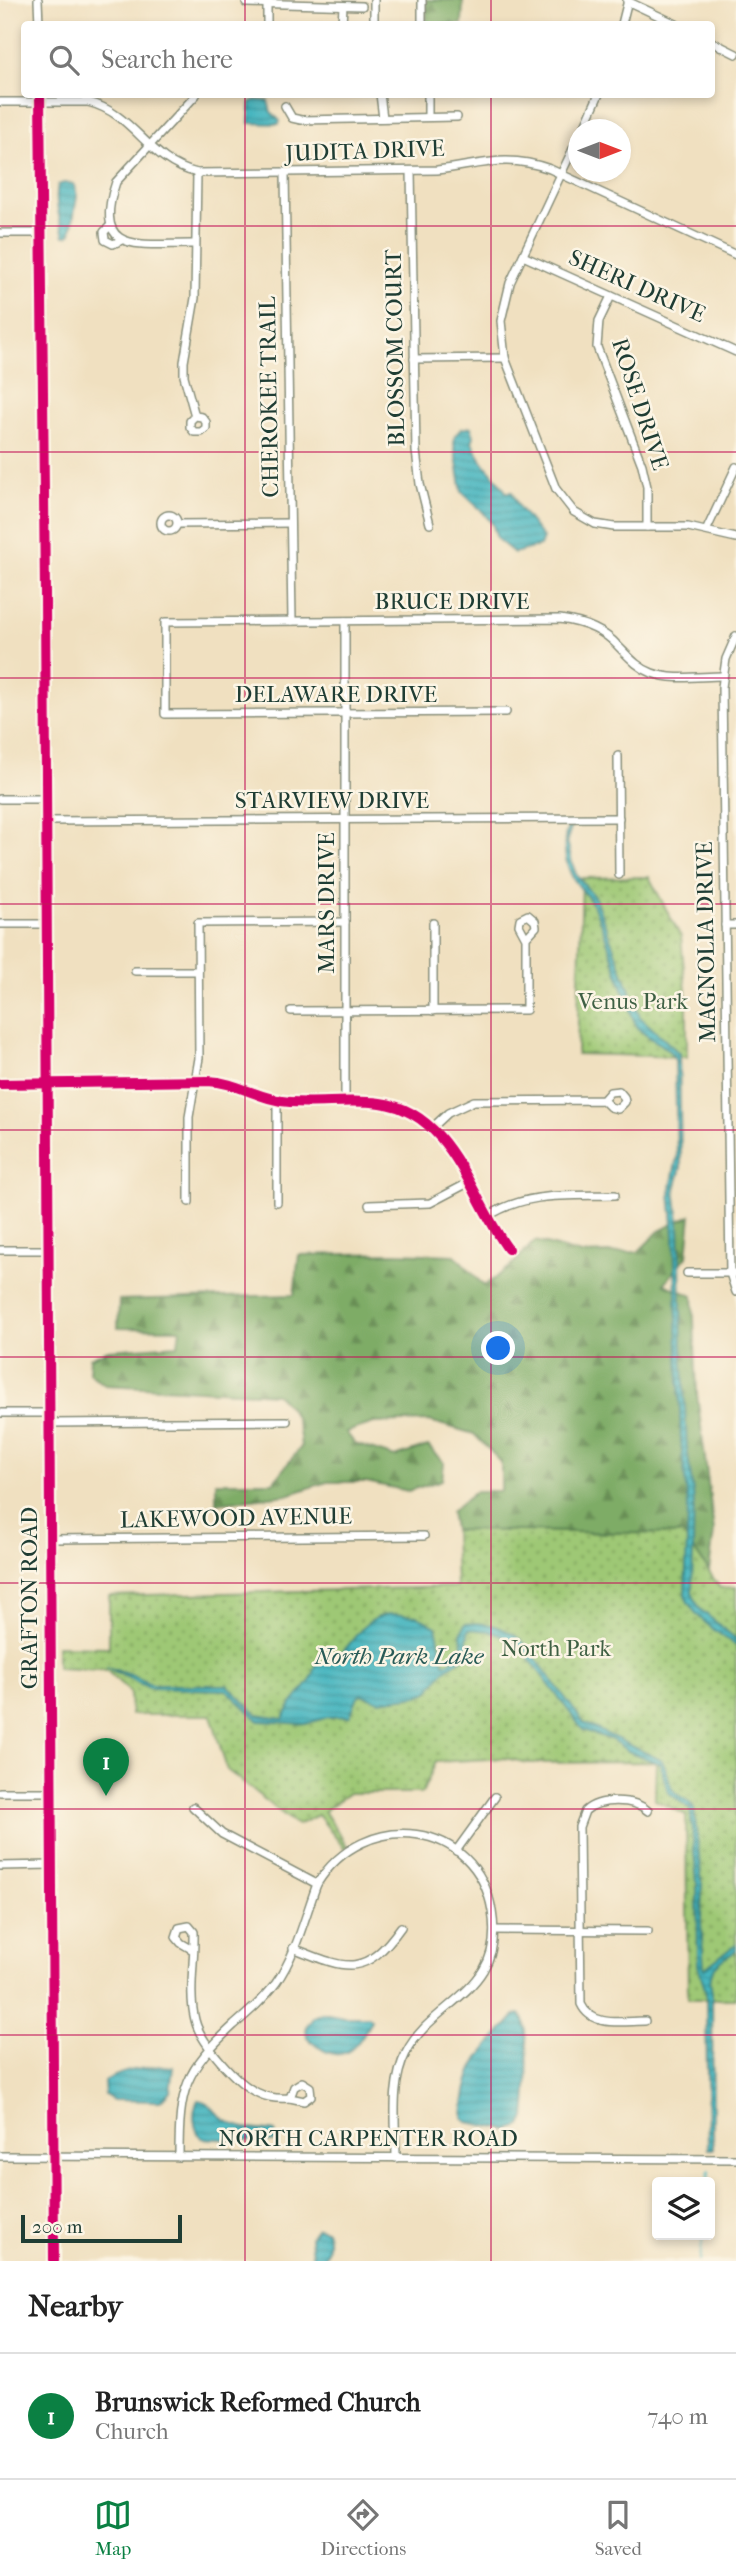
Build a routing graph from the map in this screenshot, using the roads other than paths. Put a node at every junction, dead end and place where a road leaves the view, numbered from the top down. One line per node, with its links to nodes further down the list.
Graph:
1 (38, 0): 10 (street)
2 (374, 0): 13 (street)
3 (422, 0): 14 (street)
4 (628, 1): 15 (street); 16 (street)
5 (298, 2): 7 (street); 8 (street)
6 (246, 3): 7 (street)
7 (267, 4): 11 (street)
8 (343, 6): 9 (street); 12 (street)
9 (362, 6)
10 (39, 21)
11 (267, 21)
12 (342, 21)
13 (374, 21)
14 (422, 21)
15 (623, 21)
16 (670, 21)
17 (715, 44): 18 (street)
18 (736, 54)
19 (40, 98): 24 (street, JUDITA DRIVE); 30 (street, JUDITA DRIVE); 38 (street, GRAFTON ROAD)
20 (192, 98): 30 (street)
21 (380, 98): 28 (street)
22 (429, 98): 26 (street)
23 (596, 98): 29 (street)
24 (0, 102)
25 (285, 106): 28 (street)
26 (428, 117): 27 (street); 28 (street)
27 (457, 117)
28 (383, 118)
29 (588, 119)
30 (149, 145): 33 (street, JUDITA DRIVE); 36 (street)
31 (568, 161): 35 (street)
32 (411, 171): 34 (street, JUDITA DRIVE); 35 (street, JUDITA DRIVE); 46 (street, BLOSSOM COURT)
33 (197, 173): 34 (street, JUDITA DRIVE); 40 (street)
34 (285, 173): 49 (street, CHEROKEE TRAIL)
35 (561, 175): 41 (street, JUDITA DRIVE); 42 (street)
36 (110, 226): 39 (street); 39 (street)
37 (0, 233): 38 (street)
38 (41, 233): 64 (street, GRAFTON ROAD)
39 (118, 237): 40 (street)
40 (195, 244): 47 (street)
41 (736, 255)
42 (523, 256): 43 (street, SHERI DRIVE); 45 (street)
43 (611, 296): 44 (street, SHERI DRIVE); 52 (street, ROSE DRIVE)
44 (736, 352)
45 (505, 358): 46 (street); 52 (street)
46 (414, 359): 51 (street, BLOSSOM COURT)
47 (195, 416)
48 (736, 467): 53 (street)
49 (290, 523): 50 (street); 55 (street, CHEROKEE TRAIL)
50 (178, 524)
51 (430, 524)
52 (647, 527): 53 (street)
53 (707, 530): 54 (street)
54 (736, 538)
55 (292, 621): 56 (street, BRUCE DRIVE); 61 (street, BRUCE DRIVE)
56 (345, 621): 58 (street, BRUCE DRIVE); 60 (street, MARS DRIVE)
57 (736, 636): 58 (street, MAGNOLIA DRIVE)
58 (722, 676): 73 (street, MAGNOLIA DRIVE)
59 (506, 712): 60 (street, DELAWARE DRIVE)
60 (345, 713): 61 (street, DELAWARE DRIVE); 66 (street, MARS DRIVE)
61 (165, 714)
62 (618, 756): 65 (street)
63 (0, 799): 64 (street)
64 (46, 799): 67 (street, GRAFTON ROAD)
65 (619, 818): 66 (street, STARVIEW DRIVE); 68 (street)
66 (345, 819): 67 (street, STARVIEW DRIVE); 69 (street, MARS DRIVE)
67 (46, 821): 72 (street, GRAFTON ROAD)
68 (619, 875)
69 (345, 922): 77 (street); 80 (street, MARS DRIVE)
70 (433, 923): 78 (street)
71 (0, 924): 72 (street)
72 (46, 924): 82 (street, GRAFTON ROAD)
73 (725, 925): 74 (street); 98 (street, MAGNOLIA DRIVE)
74 (736, 925)
75 (526, 938): 78 (street)
76 (135, 971): 77 (street)
77 (198, 971): 81 (street)
78 (433, 1010): 80 (street)
79 (291, 1011): 80 (street)
80 (345, 1011): 86 (street, MARS DRIVE)
81 (194, 1082): 82 (street); 85 (street); 90 (street)
82 (47, 1083): 83 (street); 96 (street, GRAFTON ROAD)
83 (0, 1084)
84 (603, 1100): 87 (street)
85 (277, 1101): 86 (street); 91 (street)
86 (345, 1102): 87 (street)
87 (433, 1128): 88 (street)
88 (468, 1183): 92 (street); 93 (street)
89 (615, 1195): 93 (street)
90 (189, 1202)
91 (277, 1202)
92 (369, 1205)
93 (487, 1217): 94 (street)
94 (508, 1249)
95 (0, 1250): 96 (street)
96 (48, 1250): 101 (street, GRAFTON ROAD)
97 (687, 1273): 98 (street)
98 (733, 1273): 99 (street, MAGNOLIA DRIVE)
99 (736, 1292)
100 (0, 1413): 101 (street)
101 (49, 1413): 103 (street, GRAFTON ROAD)
102 (288, 1421): 103 (street)
103 (49, 1423): 105 (street, GRAFTON ROAD)
104 (424, 1536): 105 (street, LAKEWOOD AVENUE)
105 (50, 1539): 106 (street, GRAFTON ROAD)
106 (51, 1791): 107 (street); 112 (street, GRAFTON ROAD)
107 (0, 1792)
108 (495, 1797): 111 (street)
109 (193, 1807): 114 (street)
110 (648, 1811): 117 (street)
111 (456, 1851): 114 (street); 116 (street)
112 (52, 1865): 113 (street); 125 (street, GRAFTON ROAD)
113 (0, 1866)
114 (317, 1884): 119 (street)
115 (401, 1927): 119 (street)
116 (494, 1930): 117 (street); 127 (street)
117 (579, 1930): 118 (street); 121 (street)
118 (648, 1931)
119 (293, 1948): 122 (street)
120 (193, 1950): 122 (street)
121 (645, 2021)
122 (211, 2048): 123 (street); 126 (street)
123 (290, 2098)
124 (0, 2156): 125 (street, NORTH CARPENTER ROAD)
125 (54, 2156): 126 (street, NORTH CARPENTER ROAD); 129 (street, GRAFTON ROAD)
126 (179, 2157): 127 (street, NORTH CARPENTER ROAD)
127 (396, 2158): 128 (street, NORTH CARPENTER ROAD)
128 (736, 2159)
129 (54, 2261)

